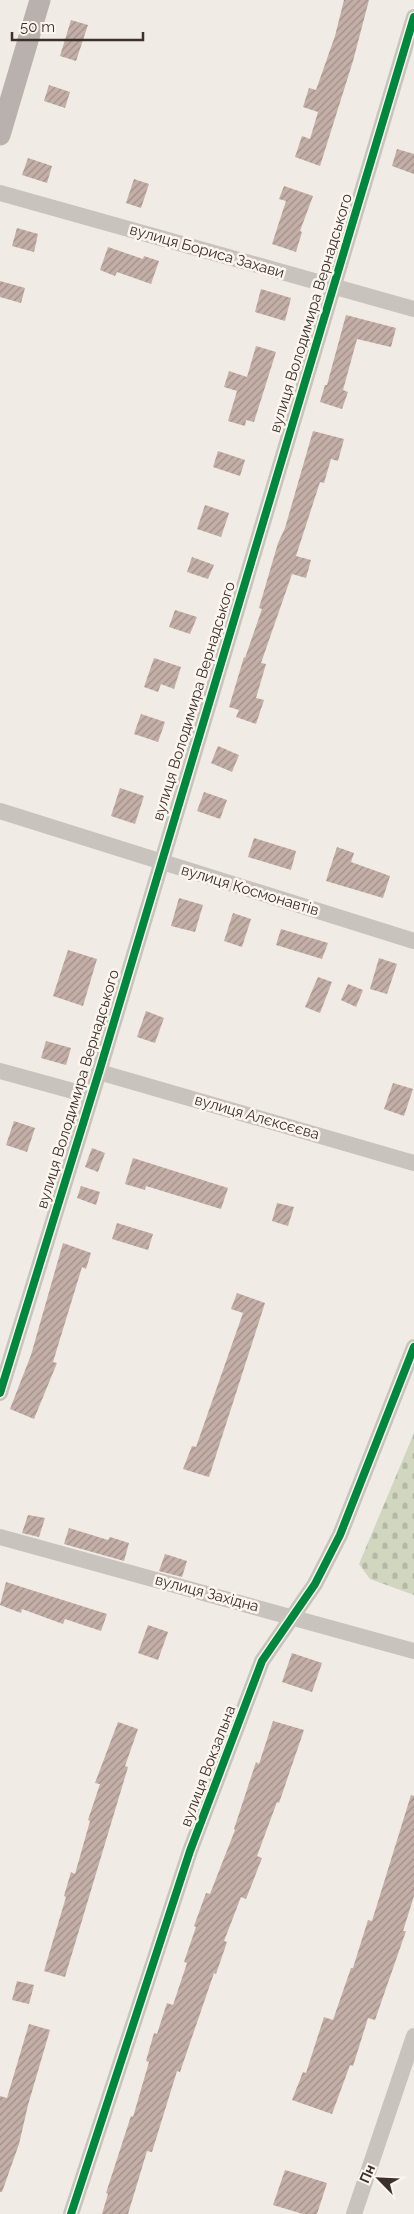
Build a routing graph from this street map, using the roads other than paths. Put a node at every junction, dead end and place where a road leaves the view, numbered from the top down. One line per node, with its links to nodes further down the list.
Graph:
1 (40, 0): 3 (main road)
2 (414, 18): 5 (street, вулиця Володимира Вернадського)
3 (0, 135)
4 (0, 193): 5 (street, вулиця Бориса Захави)
5 (333, 286): 6 (street, вулиця Бориса Захави); 8 (street, вулиця Володимира Вернадського)
6 (414, 309)
7 (0, 811): 8 (street, вулиця Космонавтів)
8 (160, 862): 9 (street, вулиця Космонавтів); 11 (street, вулиця Володимира Вернадського)
9 (414, 941)
10 (0, 1071): 12 (street)
11 (99, 1072): 12 (street, вулиця Володимира Вернадського); 13 (street, вулиця Алєксєєва)
12 (91, 1096): 15 (street, вулиця Володимира Вернадського)
13 (414, 1163)
14 (414, 1347): 17 (street, вулиця Вокзальна)
15 (0, 1393)
16 (0, 1537): 17 (street, вулиця Західна)
17 (294, 1617): 18 (street, вулиця Західна); 20 (street, вулиця Вокзальна)
18 (414, 1652)
19 (414, 2036): 21 (street)
20 (71, 2214)
21 (354, 2214)

